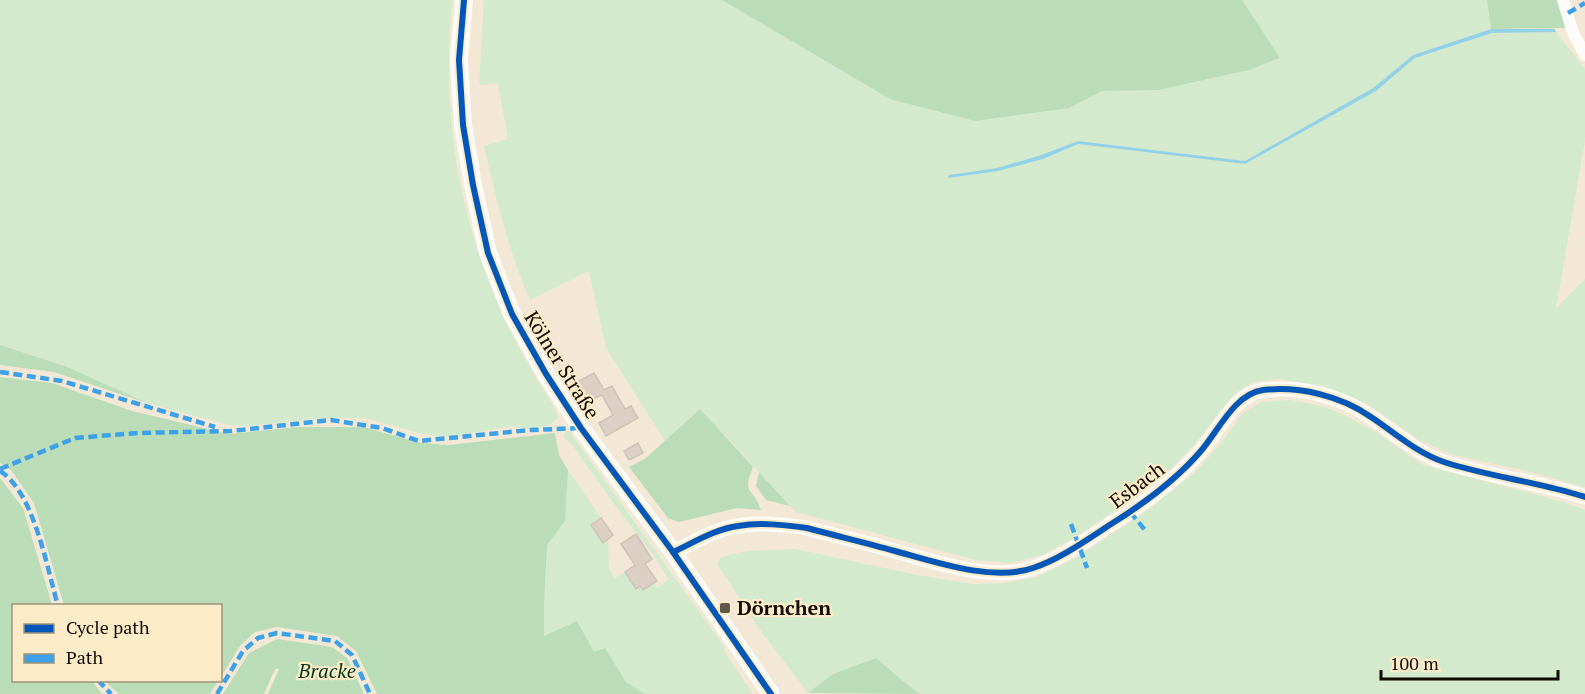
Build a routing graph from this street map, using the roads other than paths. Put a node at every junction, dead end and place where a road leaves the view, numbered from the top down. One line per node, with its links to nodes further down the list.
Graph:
1 (464, 0): 5 (main road, Kölner Straße)
2 (1563, 0): 3 (street)
3 (1585, 55)
4 (1585, 497): 5 (street, Esbach)
5 (673, 552): 6 (main road, Kölner Straße)
6 (771, 694)

